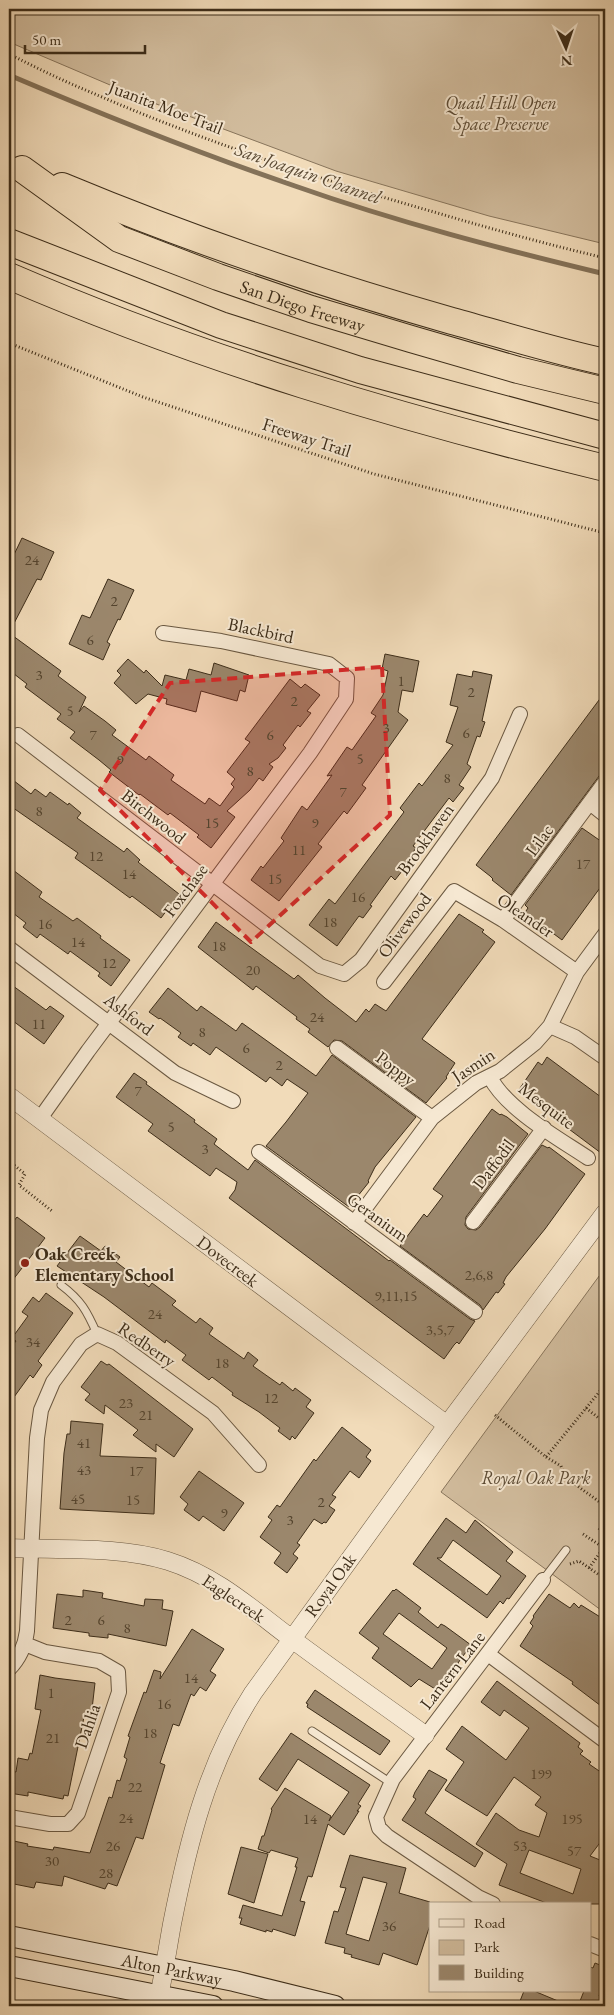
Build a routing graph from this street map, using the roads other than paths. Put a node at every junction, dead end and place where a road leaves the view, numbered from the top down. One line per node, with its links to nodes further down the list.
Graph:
1 (15, 166): 4 (highway, San Diego Freeway); 5 (highway, San Diego Freeway)
2 (9, 242): 6 (highway)
3 (9, 276): 7 (highway)
4 (605, 362)
5 (605, 391)
6 (605, 436)
7 (605, 468)
8 (163, 633): 9 (street, Blackbird)
9 (347, 678): 15 (street, Foxchase)
10 (520, 714): 21 (street, Brookhaven)
11 (18, 735): 15 (street, Birchwood)
12 (605, 782): 13 (street, Lilac)
13 (590, 803): 14 (street); 17 (street, Lilac)
14 (605, 815)
15 (212, 885): 21 (street, Birchwood); 23 (street, Foxchase)
16 (454, 890): 17 (street, Oleander); 22 (street, Olivewood)
17 (503, 920): 20 (street, Oleander)
18 (603, 941): 20 (street, Jasmin)
19 (9, 948): 23 (street, Ashford)
20 (577, 972): 24 (street, Jasmin)
21 (344, 974)
22 (384, 982)
23 (109, 1023): 29 (street, Ashford); 31 (street, Foxchase)
24 (550, 1026): 26 (street); 27 (street, Jasmin)
25 (337, 1048): 30 (street, Poppy)
26 (605, 1058)
27 (490, 1077): 30 (street, Jasmin); 32 (street, Mesquite)
28 (9, 1096): 31 (street, Dovecreek)
29 (233, 1101)
30 (432, 1118): 37 (street, Jasmin)
31 (39, 1120): 41 (street, Dovecreek)
32 (544, 1128): 34 (street, Mesquite); 36 (street, Daffodil)
33 (259, 1152): 37 (street, Geranium)
34 (588, 1158)
35 (605, 1213): 41 (street, Royal Oak)
36 (473, 1222)
37 (354, 1223): 39 (street, Geranium)
38 (60, 1285): 40 (lane)
39 (475, 1312)
40 (97, 1334): 42 (street, Redberry); 44 (street, Redberry)
41 (447, 1424): 47 (street, Royal Oak)
42 (259, 1465)
43 (9, 1548): 44 (street, Eaglecreek)
44 (30, 1549): 47 (street, Eaglecreek); 48 (street, Redberry)
45 (566, 1550): 46 (lane)
46 (543, 1580): 49 (street, Lantern Lane)
47 (292, 1639): 52 (street, Eaglecreek); 61 (street, Royal Oak)
48 (25, 1644): 50 (street); 55 (street, Dahlia)
49 (488, 1654): 52 (street, Lantern Lane); 53 (street)
50 (9, 1669)
51 (312, 1731): 54 (lane)
52 (425, 1736): 54 (street, Lantern Lane)
53 (605, 1741)
54 (391, 1783): 56 (street, Lantern Lane)
55 (9, 1817)
56 (489, 1902)
57 (9, 1936): 61 (main road, Alton Parkway)
58 (592, 1945): 59 (street)
59 (605, 1950)
60 (9, 1966): 62 (main road, Alton Parkway)
61 (165, 1967): 62 (street, Royal Oak); 64 (main road, Alton Parkway)
62 (158, 2001): 63 (main road, Alton Parkway)
63 (213, 2006)
64 (335, 2006)

